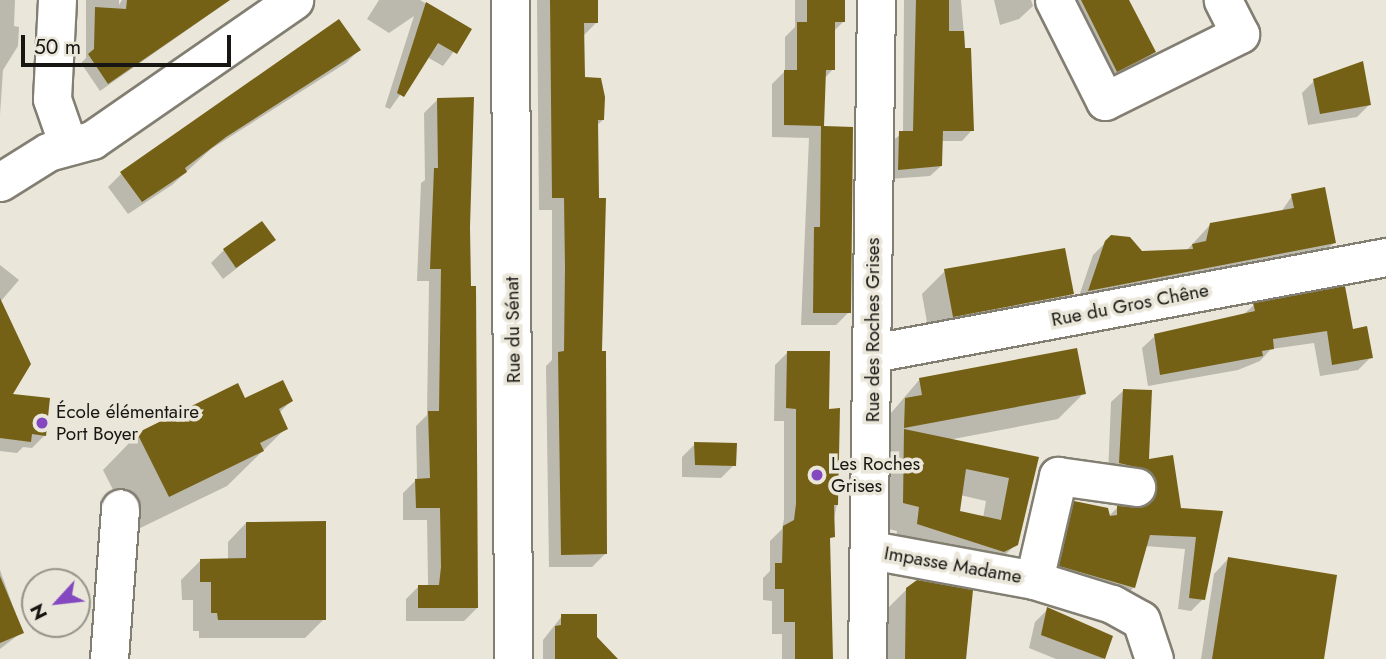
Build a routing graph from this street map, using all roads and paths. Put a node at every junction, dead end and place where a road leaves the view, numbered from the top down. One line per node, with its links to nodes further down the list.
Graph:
1 (57, 0): 7 (street)
2 (294, 0): 7 (street)
3 (510, 0): 16 (street, Rue du Sénat)
4 (876, 0): 10 (street, Rue des Roches Grises)
5 (1054, 0): 6 (street)
6 (1223, 0)
7 (68, 145): 8 (street)
8 (0, 183)
9 (1386, 257): 10 (street, Rue du Gros Chêne)
10 (873, 353): 13 (street, Rue des Roches Grises)
11 (1136, 487): 14 (street, Impasse Madame)
12 (120, 508): 15 (street)
13 (872, 550): 14 (street, Impasse Madame); 17 (street, Rue des Roches Grises)
14 (1034, 580): 18 (street, Impasse Madame)
15 (108, 659)
16 (513, 659)
17 (867, 659)
18 (1154, 659)

